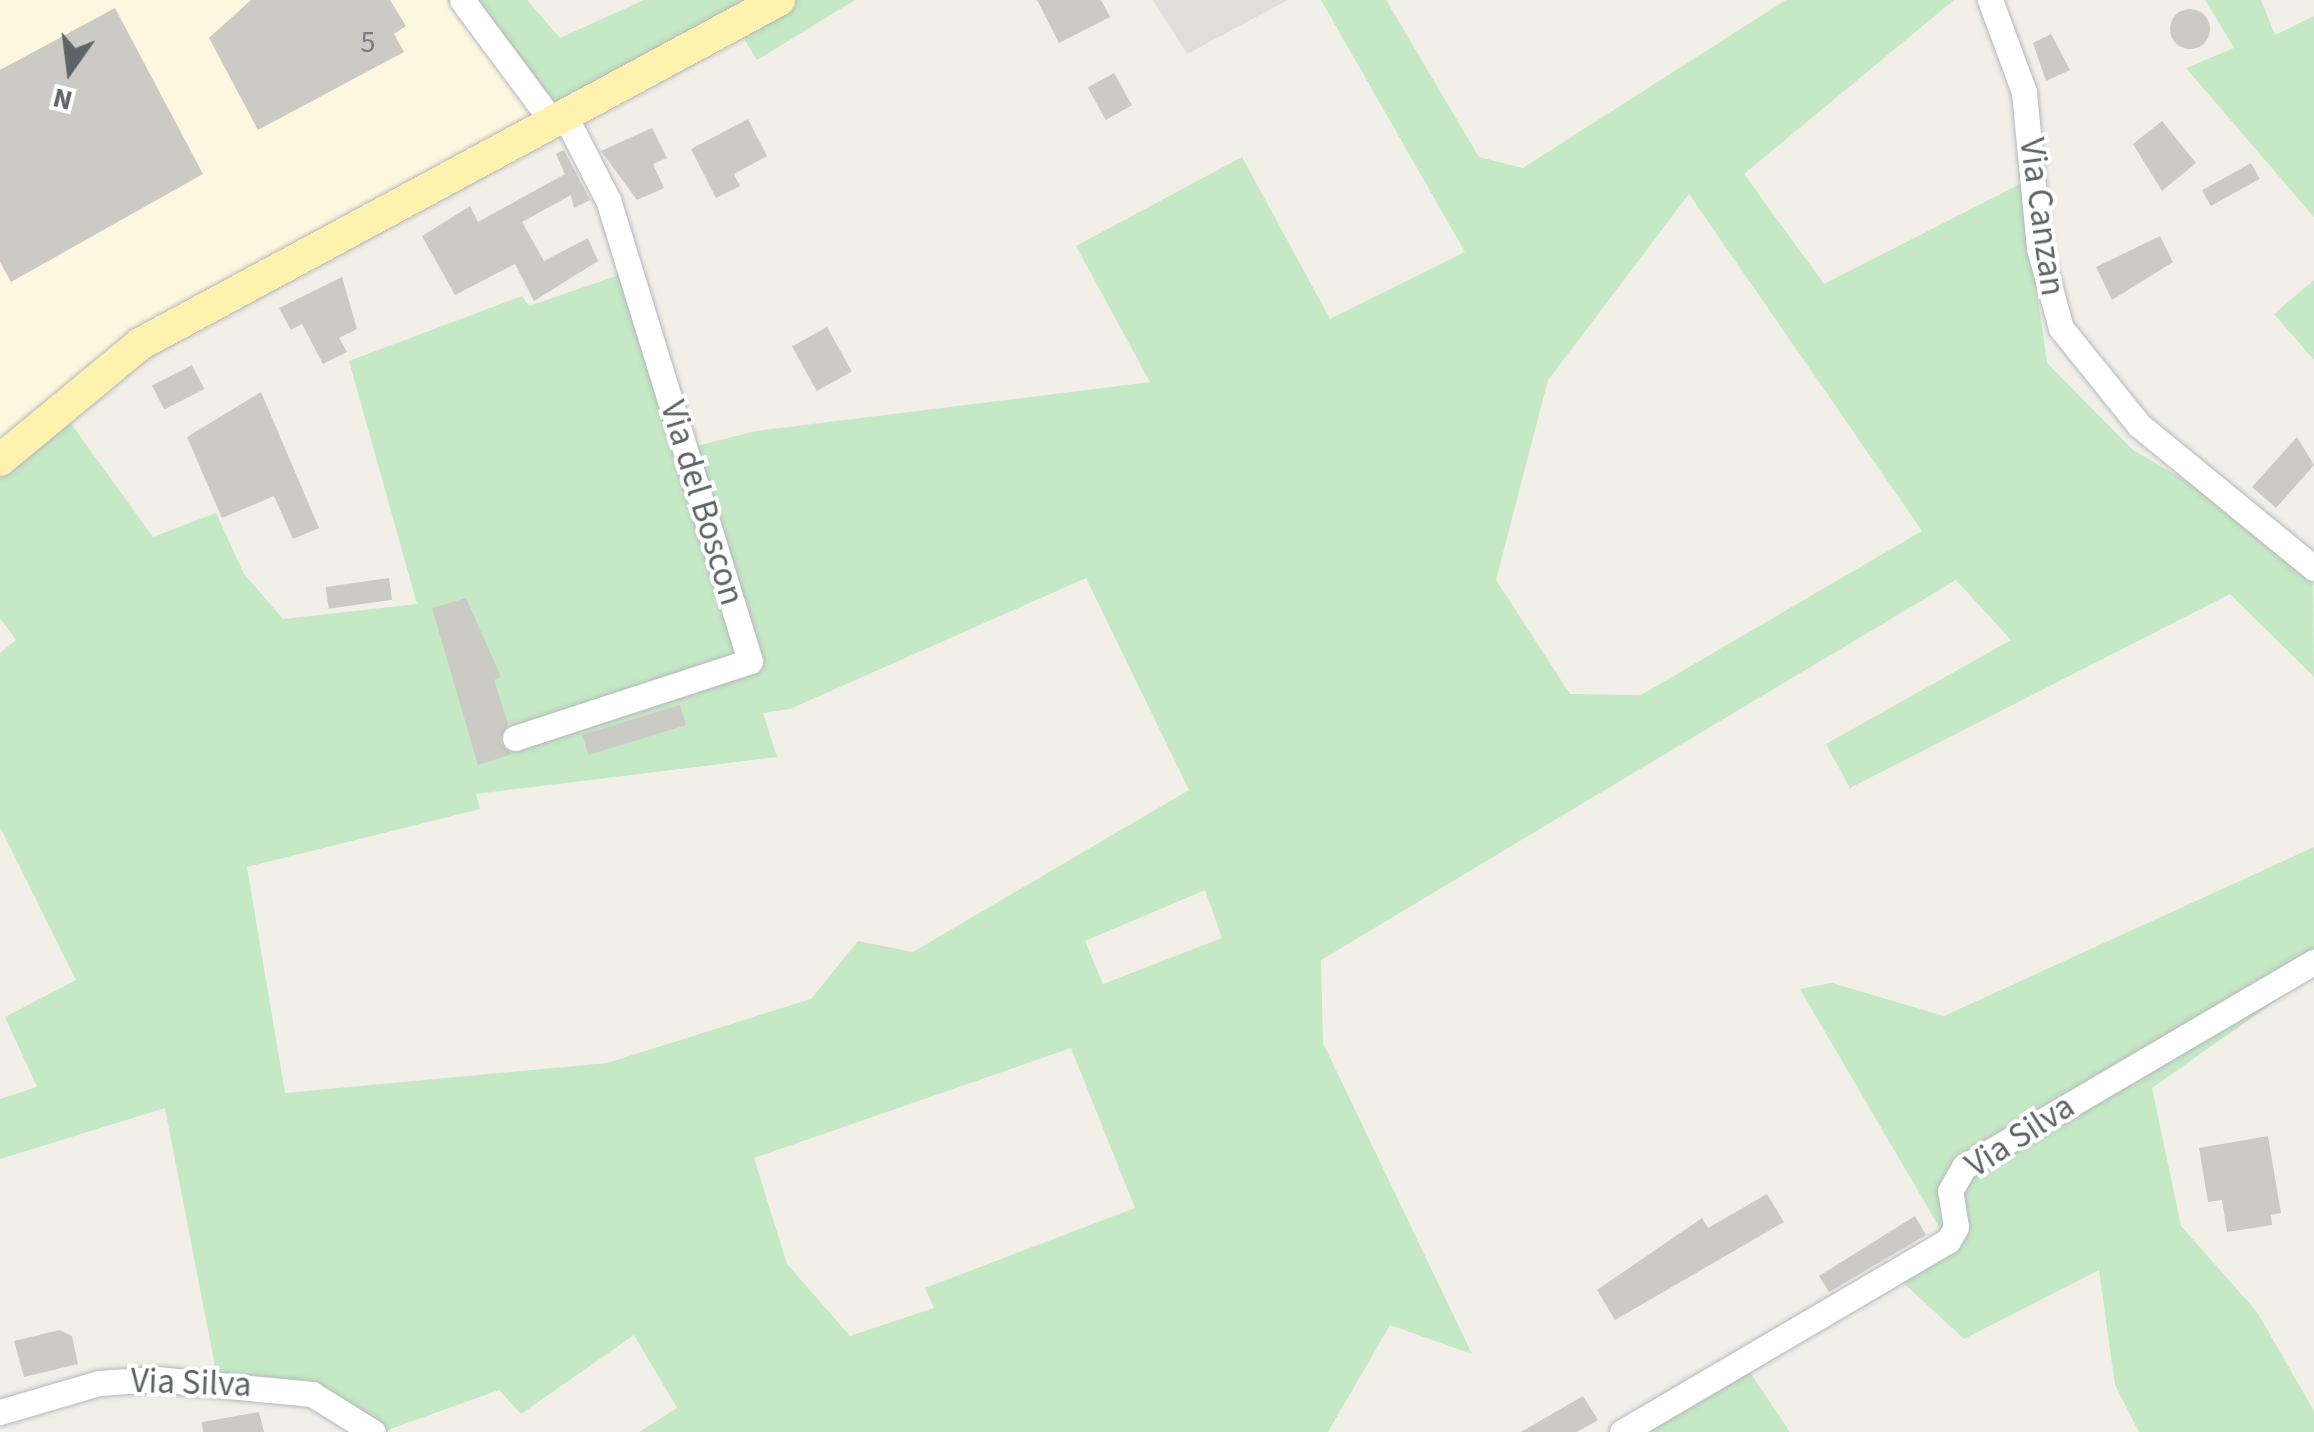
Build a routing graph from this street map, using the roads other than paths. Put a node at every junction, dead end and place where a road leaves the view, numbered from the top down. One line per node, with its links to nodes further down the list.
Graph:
1 (462, 0): 4 (street)
2 (779, 0): 4 (main road)
3 (1990, 0): 6 (street, Via Canzan)
4 (558, 118): 5 (main road); 7 (street, Via del Boscon)
5 (0, 460)
6 (2314, 568)
7 (514, 738)
8 (2314, 962): 11 (street, Via Silva)
9 (0, 1412): 10 (street, Via Silva)
10 (373, 1432)
11 (1622, 1432)

